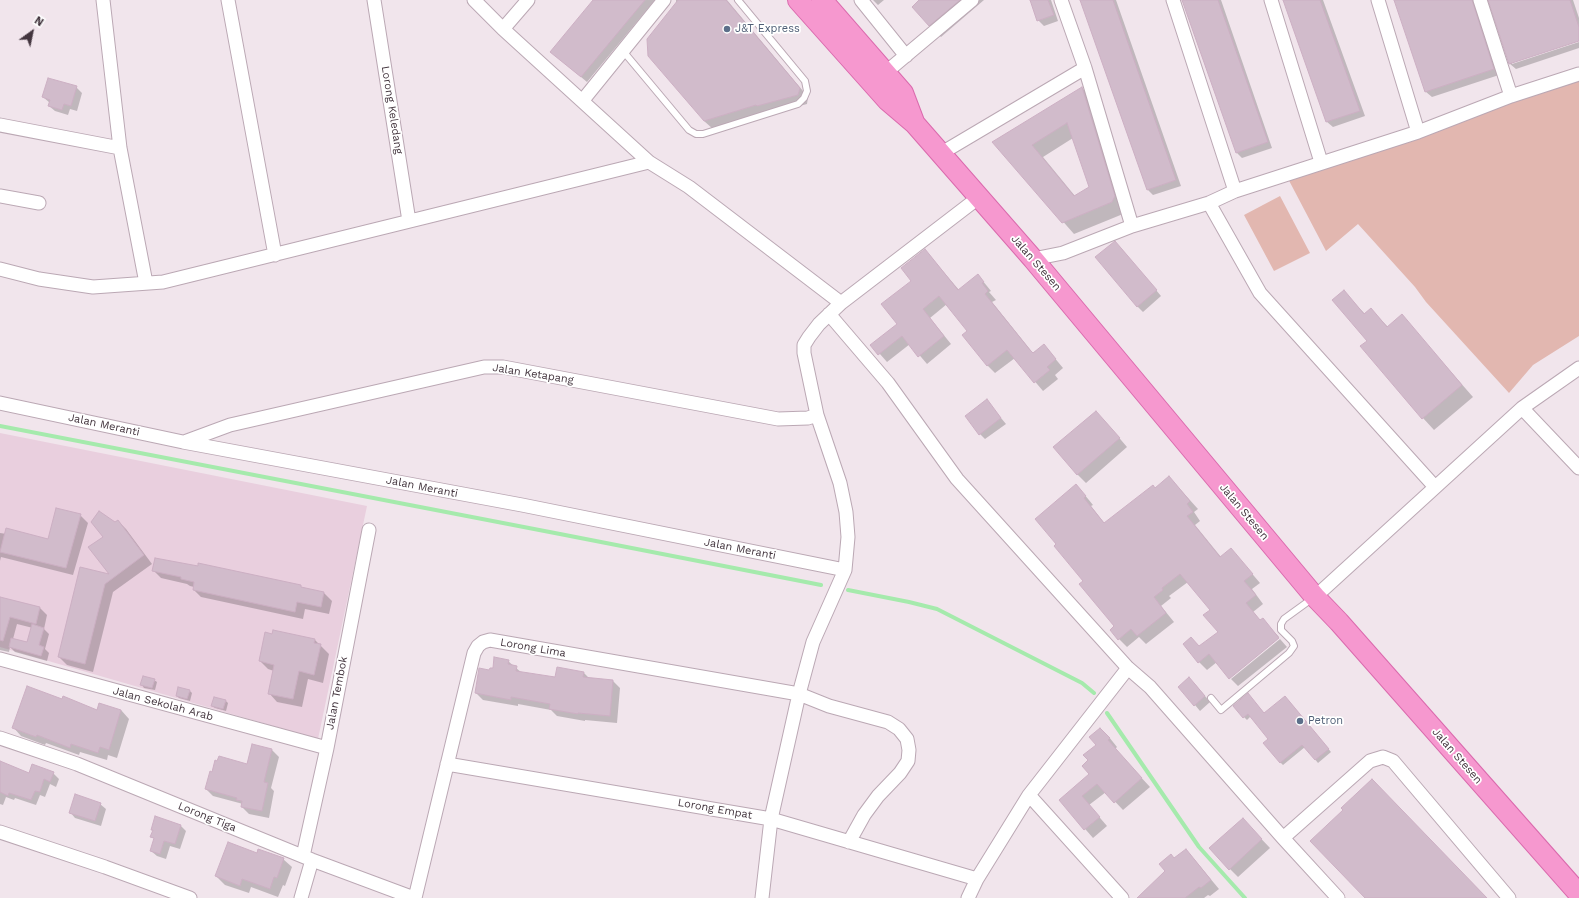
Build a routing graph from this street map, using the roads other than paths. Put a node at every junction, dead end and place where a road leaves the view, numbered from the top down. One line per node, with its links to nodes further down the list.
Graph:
1 (103, 0): 30 (street)
2 (228, 0): 41 (street)
3 (374, 0): 39 (street, Lorong Keledang)
4 (474, 0): 18 (street)
5 (528, 0): 18 (street)
6 (664, 0): 20 (street)
7 (738, 0): 20 (lane)
8 (788, 0): 19 (main road)
9 (798, 0): 19 (main road)
10 (822, 0): 23 (main road)
11 (861, 0): 21 (street)
12 (972, 0): 21 (street)
13 (1061, 0): 22 (street)
14 (1173, 0): 34 (street)
15 (1270, 0): 33 (street)
16 (1378, 0): 29 (street)
17 (1480, 0): 25 (street)
18 (503, 29): 26 (street)
19 (838, 46): 27 (main road)
20 (623, 51): 26 (street)
21 (906, 56): 23 (street)
22 (1085, 68): 31 (street); 40 (street)
23 (885, 73): 27 (main road)
24 (1579, 74): 25 (street)
25 (1511, 96): 29 (street)
26 (583, 100): 32 (street)
27 (915, 124): 31 (main road, Jalan Stesen)
28 (0, 125): 30 (street)
29 (1418, 132): 33 (street)
30 (120, 148): 44 (street)
31 (940, 154): 36 (main road, Jalan Stesen)
32 (649, 162): 39 (street); 45 (street)
33 (1321, 162): 34 (street)
34 (1235, 191): 38 (street)
35 (0, 196): 37 (street)
36 (978, 198): 42 (main road, Jalan Stesen); 45 (street)
37 (39, 203)
38 (1209, 203): 40 (street); 53 (street)
39 (410, 221): 41 (street)
40 (1132, 226): 42 (street)
41 (275, 255): 44 (street)
42 (1032, 259): 56 (main road, Jalan Stesen)
43 (0, 269): 44 (street)
44 (146, 284)
45 (841, 303): 46 (street)
46 (829, 314): 50 (street); 58 (street)
47 (1579, 368): 49 (street)
48 (0, 403): 51 (street, Jalan Meranti)
49 (1522, 408): 52 (street); 53 (street)
50 (817, 415): 51 (street, Jalan Ketapang); 55 (street)
51 (183, 442): 55 (street, Jalan Meranti)
52 (1579, 468)
53 (1435, 487): 56 (street)
54 (369, 530): 62 (street, Jalan Tembok)
55 (845, 570): 59 (street)
56 (1315, 597): 60 (lane); 71 (main road, Jalan Stesen)
57 (0, 659): 62 (street, Jalan Sekolah Arab)
58 (1128, 668): 64 (street); 67 (street)
59 (799, 694): 63 (street, Lorong Lima); 65 (street); 68 (street, Lorong Lima)
60 (1211, 698)
61 (0, 738): 69 (street, Lorong Tiga)
62 (327, 748): 69 (street, Jalan Tembok)
63 (447, 764): 65 (street, Lorong Empat); 74 (street, Lorong Lima)
64 (1029, 795): 70 (street); 77 (street)
65 (771, 819): 68 (street, Lorong Empat); 75 (street)
66 (0, 832): 72 (street)
67 (1283, 838): 78 (street); 79 (street)
68 (849, 842): 70 (street, Lorong Empat)
69 (308, 858): 73 (street, Jalan Tembok); 74 (street, Lorong Tiga)
70 (977, 879): 76 (street)
71 (1579, 894)
72 (190, 898)
73 (302, 898)
74 (414, 898)
75 (762, 898)
76 (968, 898)
77 (1122, 898)
78 (1338, 898)
79 (1510, 898)

